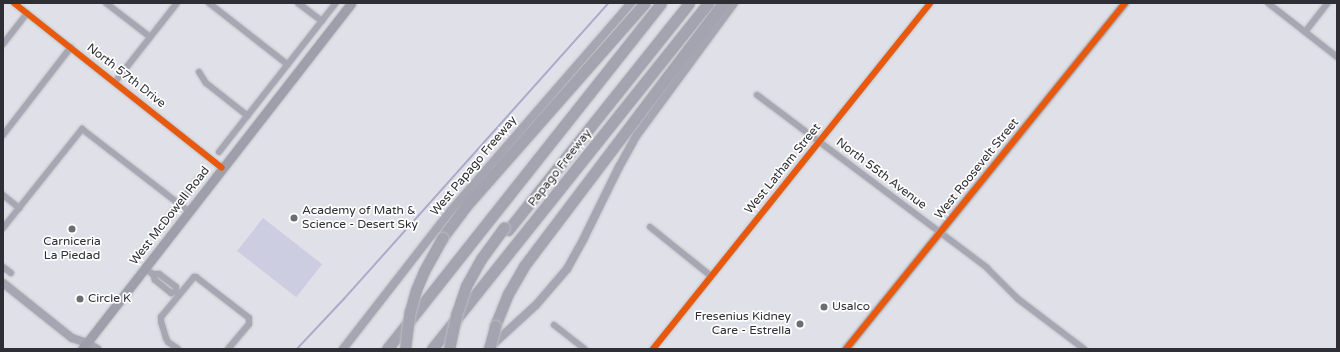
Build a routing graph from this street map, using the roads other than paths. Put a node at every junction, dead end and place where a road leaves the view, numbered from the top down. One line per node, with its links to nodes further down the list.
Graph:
1 (14, 3): 20 (street, North 57th Drive)
2 (106, 3): 23 (street)
3 (177, 3): 23 (street)
4 (209, 3): 27 (street)
5 (298, 3): 21 (street)
6 (336, 3): 21 (street)
7 (351, 3): 35 (main road, West McDowell Road)
8 (630, 3): 60 (main road, West Papago Freeway)
9 (645, 3): 63 (highway, bridge)
10 (661, 3): 41 (highway, Papago Freeway)
11 (679, 3): 44 (highway)
12 (689, 3): 44 (highway)
13 (708, 3): 64 (highway, Papago Freeway)
14 (723, 3): 67 (highway, bridge)
15 (734, 3): 67 (main road)
16 (930, 3): 33 (street, West Latham Street)
17 (1125, 3): 46 (main road, West Roosevelt Street)
18 (1268, 3): 22 (street)
19 (1328, 3): 22 (street)
20 (27, 13): 24 (street); 25 (street, North 57th Drive)
21 (322, 21): 27 (street)
22 (1305, 32): 26 (street)
23 (150, 37): 29 (street)
24 (3, 44)
25 (71, 47): 29 (street, North 57th Drive); 32 (street)
26 (1337, 57)
27 (288, 64): 31 (street)
28 (199, 72): 31 (street)
29 (115, 82): 35 (street, North 57th Drive)
30 (757, 95): 33 (street, North 55th Avenue)
31 (248, 116): 34 (street)
32 (3, 135)
33 (819, 142): 46 (street, North 55th Avenue); 50 (street, West Latham Street)
34 (219, 152)
35 (222, 168): 40 (main road, West McDowell Road)
36 (198, 179): 38 (street, West McDowell Road)
37 (3, 195): 39 (street)
38 (178, 204): 39 (street); 40 (street); 45 (street, West McDowell Road)
39 (19, 208): 43 (street)
40 (188, 211): 48 (main road, West McDowell Road)
41 (493, 214): 61 (highway); 62 (highway, Papago Freeway)
42 (650, 227): 50 (street)
43 (3, 228)
44 (506, 228): 65 (highway, bridge); 66 (highway)
45 (157, 232)
46 (940, 232): 70 (main road, West Roosevelt Street); 71 (street, North 55th Avenue)
47 (3, 267): 49 (street)
48 (144, 268): 52 (street); 55 (main road, West McDowell Road)
49 (11, 273)
50 (711, 276): 69 (street, West Latham Street)
51 (3, 283): 54 (main road)
52 (178, 293): 58 (street); 59 (street)
53 (554, 325): 68 (street)
54 (72, 338): 55 (main road); 56 (main road)
55 (84, 346): 57 (main road)
56 (78, 349)
57 (97, 349)
58 (178, 349)
59 (228, 349)
60 (343, 349)
61 (379, 349)
62 (387, 349)
63 (405, 349)
64 (432, 349)
65 (449, 349)
66 (454, 349)
67 (488, 349)
68 (585, 349)
69 (653, 349)
70 (846, 349)
71 (1084, 349)

